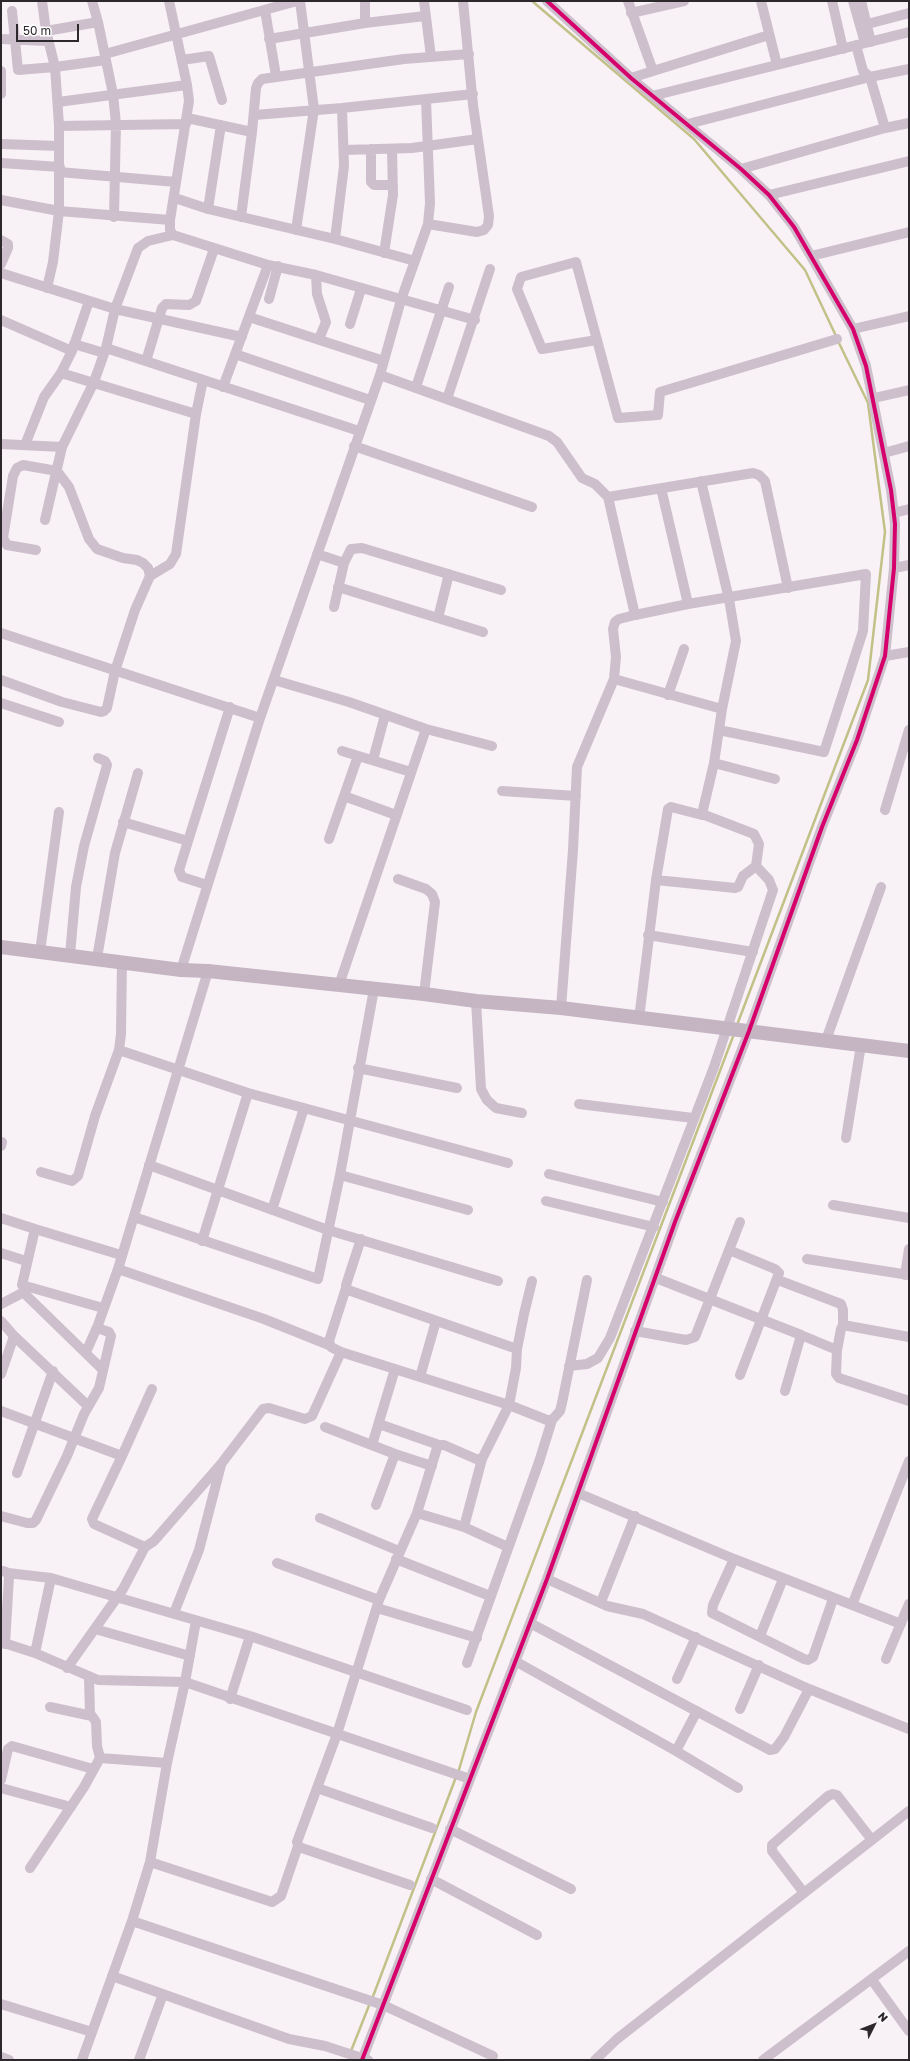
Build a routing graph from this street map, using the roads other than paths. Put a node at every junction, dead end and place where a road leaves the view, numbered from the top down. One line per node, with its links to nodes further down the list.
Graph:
1 (42, 1): 27 (street)
2 (92, 1): 21 (street)
3 (169, 1): 28 (street)
4 (297, 1): 16 (street)
5 (300, 1): 25 (street)
6 (365, 1): 22 (street)
7 (424, 1): 20 (street)
8 (463, 1): 34 (street)
9 (548, 1): 46 (street)
10 (628, 1): 18 (street)
11 (684, 1): 18 (street)
12 (761, 1): 26 (street)
13 (832, 1): 33 (street)
14 (854, 1): 23 (street)
15 (861, 1): 23 (street)
16 (265, 10): 28 (street); 30 (street)
17 (12, 11): 31 (street)
18 (631, 13): 42 (street)
19 (909, 13): 23 (street)
20 (425, 16): 22 (street); 36 (street)
21 (98, 22): 27 (street); 35 (street)
22 (365, 23): 25 (street)
23 (863, 25): 32 (street)
24 (909, 32): 32 (street)
25 (304, 34): 30 (street); 43 (street)
26 (769, 35): 38 (street); 42 (street)
27 (47, 36): 31 (street); 39 (street)
28 (176, 36): 35 (street); 37 (street)
29 (1, 39): 31 (street)
30 (270, 39): 44 (street)
31 (13, 40): 39 (street)
32 (864, 43): 33 (street); 45 (street)
33 (843, 48): 38 (street)
34 (470, 54): 36 (street); 51 (street)
35 (106, 57): 39 (street); 50 (street)
36 (431, 57): 43 (street)
37 (182, 60): 48 (street); 53 (street)
38 (776, 65): 52 (street)
39 (55, 67): 55 (street)
40 (909, 69): 45 (street)
41 (1, 71): 47 (street)
42 (653, 71): 46 (street)
43 (310, 73): 44 (street); 57 (street)
44 (276, 76): 58 (street)
45 (870, 77): 62 (street); 65 (street)
46 (631, 78): 52 (street)
47 (1, 79): 49 (street)
48 (187, 85): 50 (street); 59 (street)
49 (1, 94)
50 (113, 94): 55 (street); 61 (street)
51 (472, 94): 54 (street); 67 (street)
52 (652, 96): 62 (street)
53 (222, 100)
54 (426, 100): 56 (street); 70 (street)
55 (58, 102): 64 (street)
56 (342, 108): 57 (street); 73 (street)
57 (314, 109): 58 (street); 90 (street)
58 (254, 114): 66 (street)
59 (186, 121): 61 (street); 63 (street); 79 (street)
60 (909, 123): 65 (street)
61 (116, 124): 64 (street); 78 (street)
62 (688, 124): 76 (street)
63 (221, 125): 66 (street); 84 (street)
64 (59, 126): 69 (street)
65 (885, 128): 76 (street)
66 (252, 132): 87 (street)
67 (478, 139): 70 (street); 89 (street)
68 (1, 144): 69 (street)
69 (59, 146): 77 (street)
70 (429, 146): 72 (street); 89 (street)
71 (371, 149): 72 (street); 73 (street); 80 (street)
72 (392, 149): 80 (street)
73 (344, 150): 93 (street)
74 (909, 161): 81 (street)
75 (1, 163): 77 (street)
76 (741, 169): 81 (street)
77 (59, 170): 78 (street); 85 (street)
78 (116, 176): 79 (street); 86 (street)
79 (176, 182): 82 (street)
80 (393, 185): 96 (street)
81 (768, 195): 97 (street)
82 (175, 198): 84 (street); 88 (street)
83 (1, 200): 85 (street)
84 (208, 209): 87 (street)
85 (59, 211): 86 (street); 105 (street)
86 (114, 217): 88 (street)
87 (241, 217): 90 (street)
88 (170, 220): 92 (street)
89 (428, 224): 98 (street)
90 (296, 230): 93 (street)
91 (909, 232): 97 (street)
92 (173, 235): 95 (street); 110 (street)
93 (335, 239): 96 (street)
94 (1, 240): 99 (street)
95 (214, 249): 100 (street); 114 (street)
96 (384, 253): 98 (street)
97 (811, 256): 118 (street)
98 (415, 261): 108 (street)
99 (1, 264)
100 (273, 266): 103 (street); 107 (street); 112 (street)
101 (490, 269): 116 (street)
102 (1, 273): 105 (street)
103 (316, 276): 106 (street); 120 (street)
104 (449, 287): 111 (street)
105 (47, 288): 109 (street)
106 (361, 289): 108 (street); 117 (street)
107 (270, 299)
108 (401, 300): 111 (street); 127 (street)
109 (89, 301): 110 (street); 123 (street)
110 (115, 308): 114 (street); 124 (street)
111 (442, 310): 116 (street); 133 (street)
112 (249, 316): 119 (street); 120 (street)
113 (909, 316): 118 (street)
114 (158, 318): 119 (street); 126 (street)
115 (1, 320): 123 (street)
116 (475, 320): 136 (street)
117 (350, 324)
118 (853, 329): 135 (street)
119 (242, 337): 125 (street)
120 (319, 339): 127 (street)
121 (837, 339): 122 (street)
122 (598, 340): 122 (street)
123 (73, 348): 124 (street); 128 (street)
124 (105, 350): 126 (street); 131 (street)
125 (235, 354): 132 (street); 137 (street)
126 (146, 361): 130 (street)
127 (384, 361): 129 (street)
128 (61, 373): 131 (street); 141 (street)
129 (380, 376): 133 (street); 137 (street)
130 (203, 380): 132 (street); 138 (street)
131 (94, 382): 138 (street); 144 (street)
132 (223, 387): 139 (street)
133 (416, 387): 136 (street)
134 (909, 390): 135 (street)
135 (874, 398): 145 (street)
136 (447, 399): 149 (street)
137 (370, 400): 139 (street)
138 (196, 414): 160 (street)
139 (359, 431): 142 (street)
140 (1, 444): 141 (street)
141 (25, 445): 144 (street)
142 (354, 446): 150 (street); 155 (street)
143 (909, 446): 145 (street)
144 (62, 447): 146 (street)
145 (884, 453): 152 (street)
146 (56, 471): 153 (street); 154 (street); 160 (street)
147 (701, 481): 148 (street); 162 (street); 164 (street)
148 (661, 488): 149 (street); 165 (street)
149 (608, 497): 167 (street)
150 (532, 507)
151 (909, 509): 152 (street)
152 (894, 512): 158 (street)
153 (45, 520)
154 (36, 550)
155 (317, 554): 156 (street); 177 (street)
156 (344, 563): 159 (street); 161 (street)
157 (909, 565): 158 (street)
158 (894, 568): 173 (street)
159 (449, 574): 163 (street); 168 (street)
160 (150, 576): 174 (street)
161 (338, 587): 166 (street); 168 (street)
162 (788, 588): 164 (street); 186 (street)
163 (501, 590)
164 (729, 599): 165 (street); 181 (street)
165 (688, 604): 167 (street)
166 (334, 607)
167 (635, 614): 175 (street)
168 (438, 618): 169 (street)
169 (483, 632)
170 (1, 633): 174 (street)
171 (684, 649): 178 (street)
172 (909, 652): 173 (street)
173 (885, 656): 227 (street)
174 (115, 671): 176 (street); 180 (street)
175 (614, 679): 178 (street); 199 (street)
176 (1, 680)
177 (274, 680): 182 (street); 183 (street)
178 (668, 694): 181 (street)
179 (1, 703): 184 (street)
180 (230, 707): 183 (street); 206 (street)
181 (722, 709): 186 (street)
182 (385, 715): 185 (street); 192 (street)
183 (260, 718): 210 (street)
184 (59, 722)
185 (426, 729): 188 (street); 194 (street)
186 (719, 730): 193 (street)
187 (909, 730): 200 (street)
188 (492, 746)
189 (342, 751): 190 (street)
190 (358, 756): 192 (street); 198 (street)
191 (98, 758): 216 (street)
192 (373, 760): 194 (street)
193 (714, 763): 196 (street); 203 (street)
194 (411, 772): 202 (street)
195 (138, 773): 204 (street)
196 (775, 779)
197 (502, 791): 199 (street)
198 (344, 796): 202 (street); 205 (street)
199 (576, 796): 225 (street)
200 (885, 810)
201 (59, 812): 214 (street)
202 (396, 814): 221 (street)
203 (702, 815): 207 (street); 209 (street)
204 (123, 822): 206 (street); 217 (street)
205 (329, 839)
206 (188, 841): 210 (street)
207 (756, 866): 209 (street); 215 (street)
208 (398, 879): 223 (street)
209 (656, 880): 212 (street)
210 (207, 885): 219 (street)
211 (881, 887): 228 (street)
212 (648, 935): 215 (street); 226 (street)
213 (1, 947): 214 (main road)
214 (40, 952): 216 (main road)
215 (753, 952): 227 (street)
216 (70, 955): 217 (main road)
217 (97, 958): 218 (main road)
218 (122, 961): 219 (main road); 230 (street)
219 (181, 970): 220 (main road)
220 (208, 970): 221 (main road); 233 (street)
221 (339, 985): 222 (main road)
222 (374, 989): 223 (main road); 232 (street)
223 (424, 994): 224 (main road)
224 (476, 1001): 225 (main road); 238 (street)
225 (561, 1008): 226 (main road)
226 (639, 1019): 227 (main road)
227 (736, 1030): 228 (main road); 239 (street); 270 (street)
228 (826, 1040): 229 (main road)
229 (860, 1045): 231 (main road); 241 (street)
230 (119, 1050): 233 (street); 244 (street)
231 (909, 1051)
232 (358, 1068): 234 (street); 240 (street)
233 (176, 1070): 235 (street); 243 (street)
234 (457, 1088)
235 (248, 1093): 237 (street); 247 (street)
236 (579, 1104): 239 (street)
237 (304, 1108): 240 (street); 251 (street)
238 (522, 1114)
239 (693, 1118): 249 (street)
240 (349, 1121): 242 (street); 246 (street)
241 (846, 1138)
242 (508, 1163)
243 (149, 1165): 247 (street); 253 (street)
244 (41, 1172)
245 (549, 1174): 249 (street)
246 (340, 1176): 252 (street); 259 (street)
247 (218, 1189): 251 (street); 261 (street)
248 (546, 1201): 257 (street)
249 (663, 1202): 257 (street)
250 (833, 1205): 255 (street)
251 (272, 1210): 259 (street)
252 (468, 1210)
253 (134, 1217): 261 (street); 265 (street)
254 (1, 1218): 258 (street)
255 (909, 1218)
256 (740, 1222): 263 (street)
257 (654, 1227): 294 (street)
258 (35, 1229): 265 (street); 267 (street)
259 (328, 1230): 260 (street); 261 (street)
260 (361, 1239): 273 (street); 275 (street)
261 (202, 1241)
262 (909, 1249): 269 (street)
263 (729, 1250): 272 (street); 277 (street)
264 (1, 1253): 267 (street)
265 (122, 1255): 268 (street)
266 (807, 1259): 269 (street)
267 (26, 1261): 276 (street)
268 (118, 1269): 279 (street); 289 (street)
269 (907, 1275)
270 (656, 1278): 277 (street); 285 (street)
271 (587, 1280): 294 (street)
272 (778, 1280): 280 (street); 283 (street)
273 (498, 1281)
274 (532, 1281): 290 (street)
275 (346, 1288): 282 (street); 289 (street)
276 (23, 1289): 278 (street); 279 (street); 292 (street)
277 (708, 1299): 280 (street); 285 (street)
278 (1, 1304)
279 (103, 1308): 284 (street)
280 (762, 1319): 286 (street); 299 (street)
281 (1, 1321): 287 (street)
282 (436, 1321): 290 (street); 300 (street)
283 (843, 1326): 288 (street); 291 (street)
284 (97, 1328): 292 (street); 296 (street)
285 (635, 1331): 321 (street)
286 (801, 1335): 291 (street); 302 (street)
287 (14, 1336): 297 (street); 298 (street)
288 (909, 1337)
289 (329, 1345): 293 (street)
290 (518, 1349): 304 (street)
291 (838, 1350): 303 (street)
292 (86, 1352): 296 (street)
293 (341, 1352): 295 (street); 318 (street)
294 (569, 1366): 307 (street)
295 (396, 1369): 300 (street); 309 (street)
296 (103, 1370): 305 (street)
297 (53, 1371): 305 (street); 308 (street)
298 (1, 1374)
299 (740, 1375)
300 (420, 1377): 304 (street)
301 (152, 1388): 315 (street)
302 (784, 1390)
303 (909, 1401)
304 (509, 1405): 307 (street); 316 (street)
305 (88, 1406): 311 (street)
306 (1, 1411): 308 (street)
307 (552, 1420): 329 (street)
308 (35, 1424): 311 (street); 320 (street)
309 (379, 1424): 312 (street); 313 (street)
310 (324, 1427): 312 (street)
311 (74, 1438): 315 (street); 324 (street)
312 (372, 1445): 314 (street)
313 (439, 1446): 316 (street); 319 (street)
314 (395, 1454): 319 (street); 322 (street)
315 (122, 1456): 328 (street)
316 (482, 1459): 327 (street)
317 (909, 1461): 343 (street)
318 (221, 1464): 328 (street); 344 (street)
319 (432, 1466): 323 (street)
320 (17, 1473)
321 (578, 1493): 325 (street); 335 (street)
322 (376, 1505)
323 (417, 1513): 327 (street); 330 (street)
324 (1, 1516)
325 (635, 1516): 331 (street); 340 (street)
326 (320, 1518): 330 (street)
327 (464, 1527): 329 (street)
328 (145, 1547): 338 (street)
329 (508, 1547): 337 (street)
330 (398, 1555): 337 (street); 341 (street)
331 (734, 1559): 336 (street); 350 (street)
332 (277, 1564): 341 (street)
333 (4, 1571): 334 (street); 353 (street)
334 (50, 1578): 338 (street); 354 (street)
335 (547, 1578): 340 (street); 346 (street)
336 (783, 1578): 339 (street); 350 (street)
337 (490, 1596): 351 (street)
338 (116, 1599): 344 (street); 348 (street)
339 (833, 1599): 343 (street); 350 (street)
340 (600, 1602): 352 (street)
341 (378, 1604): 351 (street); 361 (street)
342 (909, 1604): 347 (street)
343 (852, 1605): 347 (street)
344 (174, 1613): 345 (street)
345 (196, 1621): 349 (street); 355 (street)
346 (530, 1622): 357 (street); 370 (street)
347 (901, 1624): 356 (street)
348 (95, 1629): 355 (street); 360 (street)
349 (250, 1636): 361 (street); 366 (street)
350 (760, 1636)
351 (477, 1638): 358 (street)
352 (696, 1638): 359 (street); 363 (street)
353 (3, 1643): 354 (street)
354 (36, 1653): 360 (street)
355 (190, 1656): 364 (street)
356 (886, 1660)
357 (515, 1661): 374 (street); 378 (street)
358 (468, 1663)
359 (759, 1666): 365 (street); 368 (street)
360 (67, 1668): 362 (street)
361 (356, 1673): 369 (street); 373 (street)
362 (89, 1677): 364 (street); 371 (street)
363 (677, 1679)
364 (185, 1682): 366 (street); 376 (street)
365 (809, 1689): 370 (street); 372 (street)
366 (230, 1699): 373 (street)
367 (50, 1706): 371 (street)
368 (740, 1709)
369 (467, 1710)
370 (697, 1711): 374 (street)
371 (90, 1715): 375 (street)
372 (909, 1729)
373 (337, 1734): 378 (street); 381 (street)
374 (676, 1751): 382 (street)
375 (100, 1758): 376 (street); 377 (street)
376 (167, 1763): 389 (street)
377 (93, 1769): 379 (street); 383 (street)
378 (467, 1777): 386 (street)
379 (1, 1780)
380 (1, 1788): 383 (street)
381 (317, 1788): 385 (street); 388 (street)
382 (738, 1788)
383 (71, 1807): 390 (street)
384 (909, 1811): 387 (street)
385 (432, 1828)
386 (450, 1829): 391 (street); 393 (street)
387 (872, 1840): 394 (street); 394 (street)
388 (298, 1846): 389 (street); 392 (street)
389 (150, 1862): 395 (street)
390 (30, 1868)
391 (431, 1879): 396 (street); 401 (street)
392 (410, 1885)
393 (571, 1889)
394 (804, 1893): 411 (street)
395 (132, 1921): 398 (street); 401 (street)
396 (537, 1936)
397 (909, 1951): 399 (street)
398 (112, 1976): 400 (street); 404 (street)
399 (872, 1980): 403 (street); 412 (street)
400 (163, 1994): 407 (street); 408 (street)
401 (376, 2003): 405 (street); 407 (street)
402 (1, 2004): 404 (street)
403 (909, 2031)
404 (92, 2032): 410 (street)
405 (493, 2056)
406 (1, 2057): 409 (street)
407 (361, 2058)
408 (141, 2059)
409 (9, 2060)
410 (82, 2060)
411 (595, 2060)
412 (763, 2060)

